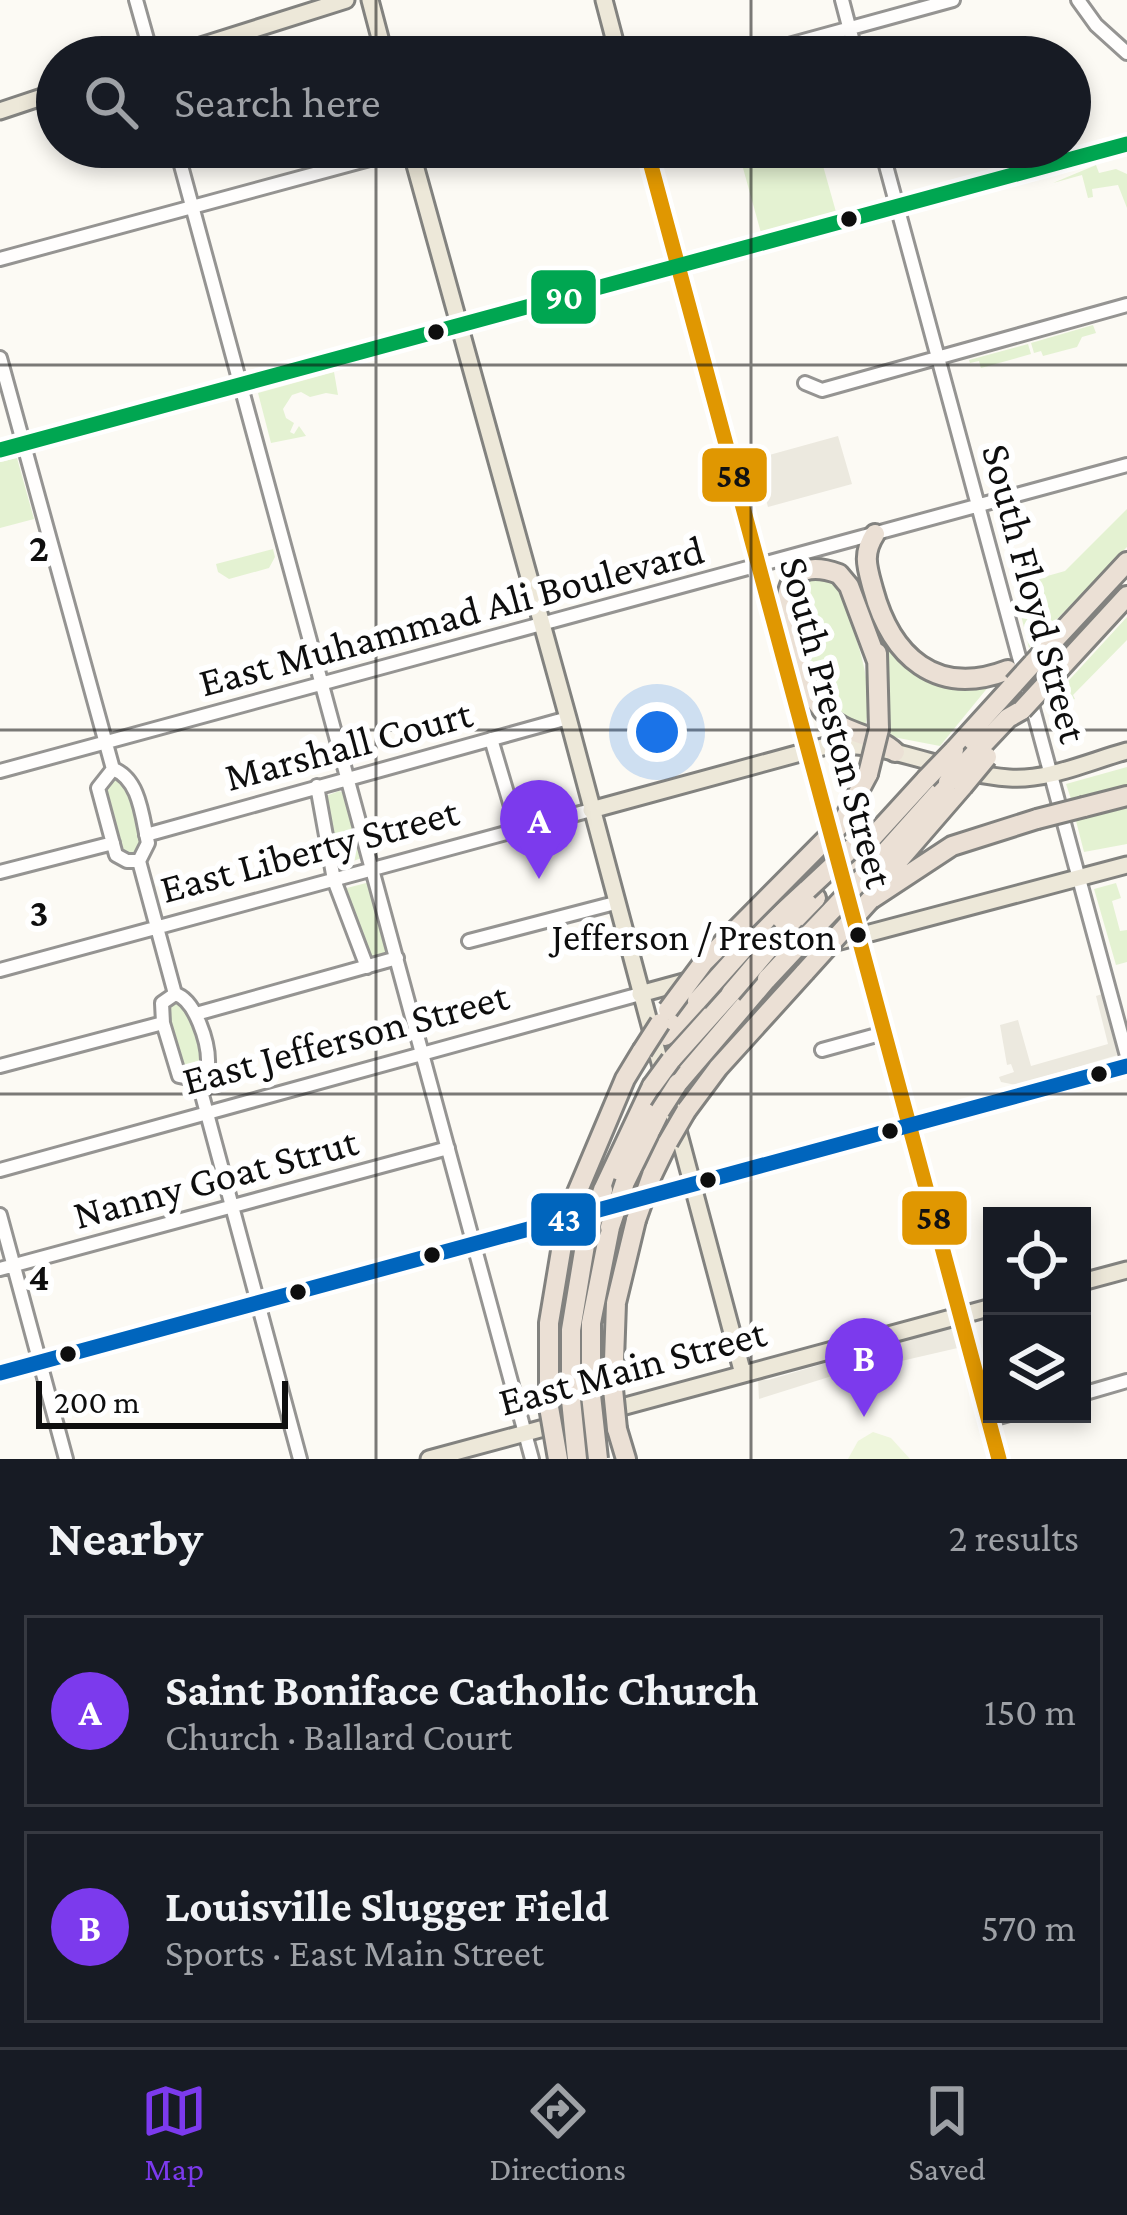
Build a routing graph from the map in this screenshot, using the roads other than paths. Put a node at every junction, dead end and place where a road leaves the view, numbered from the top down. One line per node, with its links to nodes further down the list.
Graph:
1 (136, 0): 9 (street)
2 (346, 0): 10 (main road)
3 (370, 0): 11 (main road)
4 (604, 0): 12 (main road)
5 (842, 0): 8 (street)
6 (952, 0): 8 (street)
7 (1078, 0): 15 (street)
8 (849, 28): 13 (street); 14 (street)
9 (146, 36)
10 (232, 36)
11 (380, 36)
12 (613, 36)
13 (820, 36)
14 (851, 36)
15 (1127, 53)
16 (36, 99): 17 (main road)
17 (0, 111)
18 (1127, 143): 19 (street)
19 (1091, 153)
20 (182, 168): 27 (street)
21 (337, 168): 27 (street)
22 (417, 168): 31 (main road)
23 (652, 168): 29 (main road, South Preston Street)
24 (887, 168): 26 (street, South Floyd Street)
25 (1036, 168): 26 (street)
26 (898, 206): 29 (street); 32 (street, South Floyd Street)
27 (193, 208): 28 (street); 35 (street)
28 (0, 259)
29 (679, 267): 31 (street); 44 (main road, South Preston Street)
30 (1127, 304): 32 (street)
31 (459, 327): 35 (street); 47 (main road)
32 (938, 357): 34 (street); 39 (street, South Floyd Street)
33 (0, 358): 36 (street)
34 (805, 383)
35 (241, 385): 36 (street); 50 (street)
36 (25, 443): 37 (street); 53 (street)
37 (0, 450)
38 (1127, 466): 39 (street, East Muhammad Ali Boulevard)
39 (979, 506): 40 (street, East Muhammad Ali Boulevard); 59 (street, South Floyd Street)
40 (875, 534): 41 (street, East Muhammad Ali Boulevard); 49 (highway)
41 (797, 555): 42 (highway); 44 (street, East Muhammad Ali Boulevard)
42 (823, 559): 46 (highway); 48 (highway)
43 (1127, 562): 49 (highway, bridge)
44 (759, 566): 46 (main road, South Preston Street); 47 (street, East Muhammad Ali Boulevard)
45 (1127, 596): 61 (highway, bridge)
46 (774, 621): 54 (main road, South Preston Street)
47 (542, 625): 50 (street, East Muhammad Ali Boulevard); 51 (main road)
48 (877, 661): 56 (highway); 88 (highway, bridge)
49 (1011, 677): 69 (highway, bridge)
50 (323, 683): 53 (street, East Muhammad Ali Boulevard); 60 (street)
51 (568, 718): 52 (street, Marshall Court); 64 (main road)
52 (491, 739): 60 (street, Marshall Court); 65 (street)
53 (105, 742): 57 (street); 58 (street, East Muhammad Ali Boulevard)
54 (808, 751): 56 (main road, East Liberty Street); 64 (main road, East Liberty Street); 79 (main road, South Preston Street)
55 (1127, 751): 59 (main road, East Liberty Street)
56 (895, 752): 59 (main road, East Liberty Street)
57 (112, 769): 66 (street); 67 (street)
58 (0, 771)
59 (1050, 772): 73 (street, South Floyd Street)
60 (348, 778): 62 (street, Marshall Court); 71 (street)
61 (955, 784): 69 (highway); 76 (highway)
62 (317, 786): 66 (street, Marshall Court); 74 (street)
63 (1127, 796): 76 (highway, bridge)
64 (591, 810): 65 (street, East Liberty Street); 77 (main road)
65 (518, 830): 71 (street, East Liberty Street)
66 (146, 835): 68 (street)
67 (112, 843): 68 (street); 72 (street)
68 (139, 861): 78 (street)
69 (856, 861): 75 (highway)
70 (1127, 865): 73 (main road, East Jefferson Street)
71 (373, 869): 74 (street, East Liberty Street); 81 (street)
72 (0, 872)
73 (1078, 875): 79 (main road, East Jefferson Street); 92 (street, South Floyd Street)
74 (334, 880): 78 (street, East Liberty Street); 82 (street)
75 (818, 899): 88 (highway, bridge); 115 (highway, bridge); 115 (highway, bridge)
76 (870, 900): 128 (highway, bridge)
77 (616, 903): 80 (street); 85 (main road)
78 (157, 927): 83 (street, East Liberty Street); 84 (street)
79 (857, 935): 85 (main road, East Jefferson Street); 89 (main road, South Preston Street)
80 (469, 941)
81 (397, 958): 82 (street); 91 (street)
82 (367, 967): 86 (street)
83 (0, 970)
84 (175, 994): 86 (street); 87 (street)
85 (640, 994): 91 (street, East Jefferson Street); 100 (main road)
86 (196, 1014): 95 (street)
87 (163, 1023): 93 (street); 95 (street)
88 (664, 1023): 117 (highway, bridge)
89 (884, 1033): 90 (street); 97 (main road, South Preston Street)
90 (822, 1049)
91 (422, 1053): 96 (street, East Jefferson Street); 98 (street)
92 (1127, 1056)
93 (0, 1066)
94 (1127, 1066): 97 (main road)
95 (198, 1080): 96 (street)
96 (206, 1112): 99 (street, East Jefferson Street); 101 (street)
97 (909, 1125): 100 (main road); 109 (main road, South Preston Street)
98 (448, 1148): 101 (street, Nanny Goat Strut); 103 (street)
99 (0, 1170)
100 (691, 1182): 103 (main road); 112 (main road)
101 (232, 1207): 104 (street, Nanny Goat Strut); 107 (street)
102 (0, 1214): 104 (street)
103 (473, 1243): 107 (main road); 119 (street)
104 (7, 1267): 110 (street)
105 (1127, 1270): 106 (main road)
106 (1091, 1280)
107 (258, 1301): 110 (main road); 121 (street)
108 (983, 1309): 109 (main road, East Main Street)
109 (960, 1315): 112 (main road, East Main Street); 116 (street)
110 (41, 1362): 111 (main road); 120 (street)
111 (0, 1372)
112 (743, 1374): 119 (main road, East Main Street)
113 (1127, 1382): 114 (street)
114 (1091, 1392)
115 (581, 1398): 126 (highway, bridge); 127 (highway, bridge)
116 (983, 1401)
117 (549, 1407): 124 (highway, bridge); 125 (highway, bridge)
118 (989, 1423): 129 (street)
119 (525, 1433): 122 (main road, East Main Street); 123 (street)
120 (66, 1459)
121 (300, 1459)
122 (429, 1459)
123 (532, 1459)
124 (544, 1459)
125 (558, 1459)
126 (578, 1459)
127 (598, 1459)
128 (623, 1459)
129 (999, 1459)

